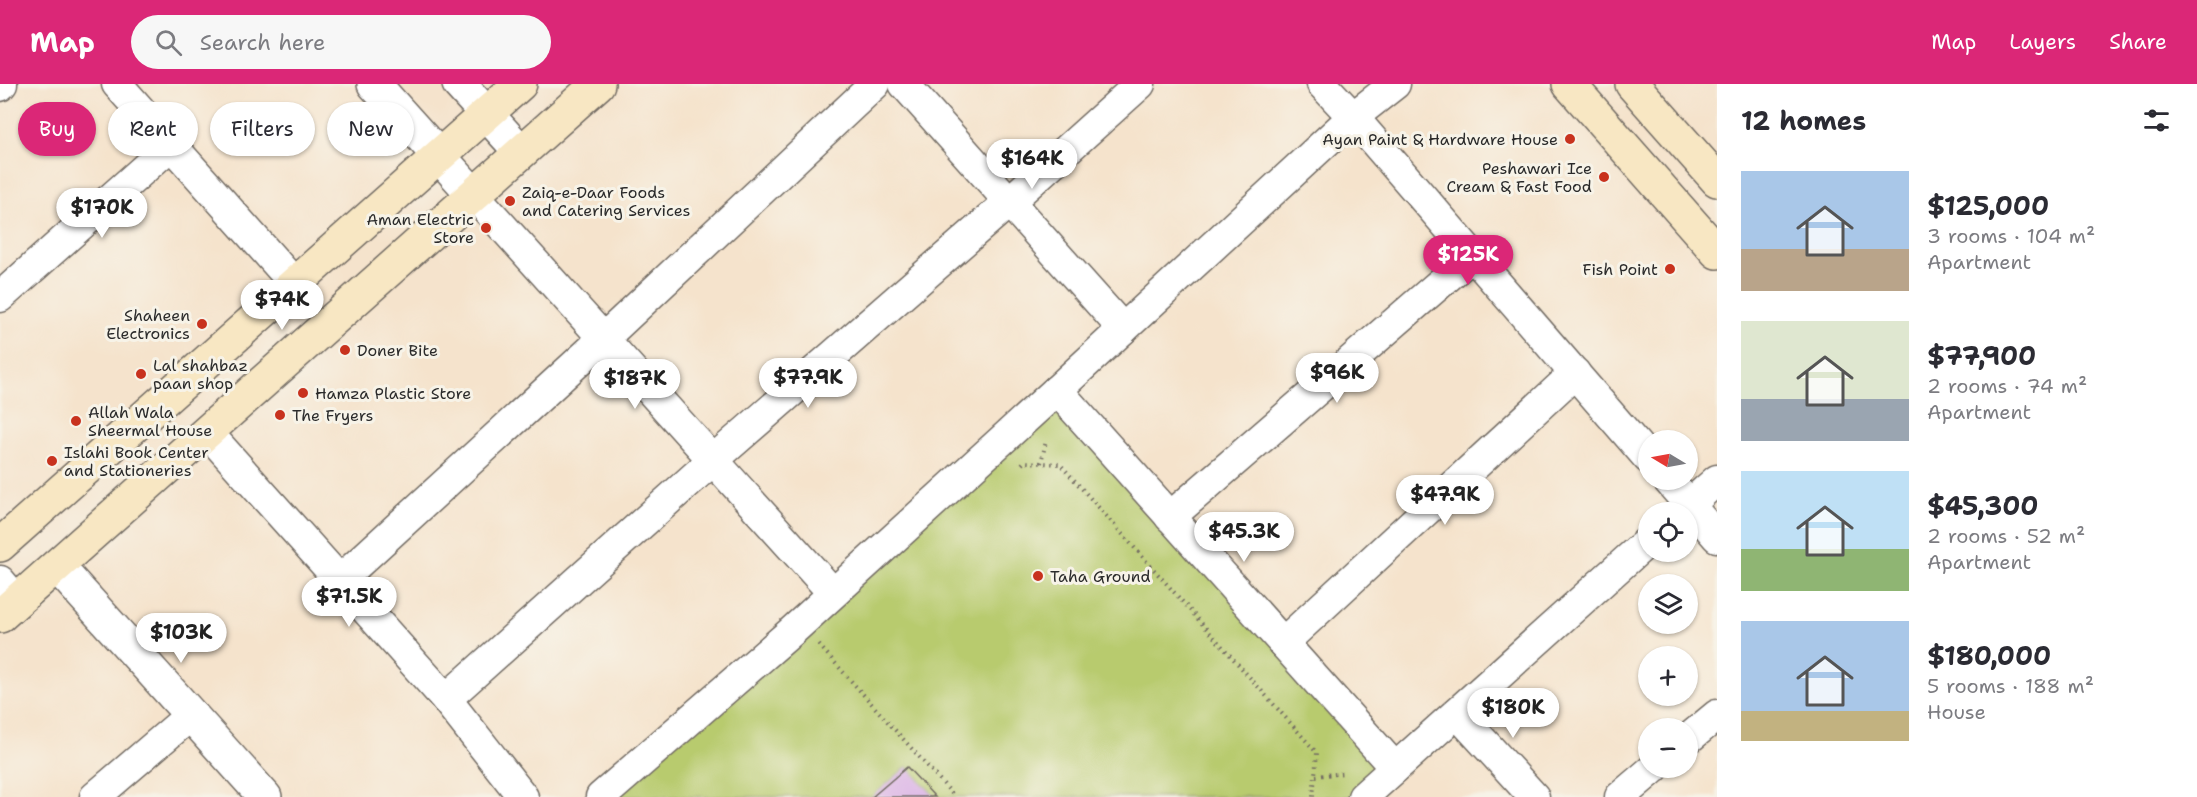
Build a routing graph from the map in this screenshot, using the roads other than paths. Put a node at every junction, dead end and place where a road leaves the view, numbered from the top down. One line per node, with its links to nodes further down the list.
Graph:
1 (117, 84): 13 (street)
2 (374, 84): 16 (street)
3 (520, 84): 14 (main road)
4 (598, 84): 17 (main road)
5 (875, 84): 29 (street)
6 (904, 84): 23 (street)
7 (1140, 84): 23 (street)
8 (1322, 84): 15 (street)
9 (1395, 84): 15 (street)
10 (1569, 84): 24 (main road)
11 (1632, 84): 21 (main road)
12 (460, 85): 14 (street); 16 (street)
13 (133, 102)
14 (487, 113): 17 (street); 20 (main road)
15 (1353, 117): 25 (street); 28 (street)
16 (417, 131): 20 (street)
17 (521, 152): 22 (main road)
18 (159, 156): 27 (street)
19 (181, 156): 26 (street)
20 (438, 156): 22 (street); 26 (main road)
21 (1717, 180)
22 (474, 195): 29 (street); 32 (main road)
23 (1010, 201): 28 (street); 34 (street)
24 (1717, 252)
25 (1473, 255): 30 (street); 37 (street)
26 (294, 283): 40 (main road)
27 (0, 297)
28 (1124, 329): 31 (street)
29 (603, 339): 34 (street); 43 (street)
30 (1575, 373): 33 (street); 46 (street)
31 (1057, 390): 37 (street); 44 (street)
32 (207, 432): 42 (main road); 43 (street)
33 (1638, 446)
34 (712, 460): 44 (street); 47 (street)
35 (1717, 480): 36 (street)
36 (1693, 502)
37 (1170, 517): 46 (street)
38 (1698, 520): 39 (street)
39 (1717, 537)
40 (0, 544)
41 (1638, 550): 48 (street)
42 (57, 566): 45 (main road); 49 (street)
43 (339, 580): 47 (street)
44 (833, 593): 57 (street)
45 (6, 599)
46 (1283, 643): 52 (street)
47 (446, 699): 56 (street)
48 (1457, 713): 52 (street); 59 (street)
49 (192, 714): 54 (street); 55 (street)
50 (1717, 715): 51 (street)
51 (1698, 731)
52 (1395, 768): 58 (street)
53 (1642, 778): 60 (street)
54 (95, 797)
55 (265, 797)
56 (523, 797)
57 (601, 797)
58 (1363, 797)
59 (1534, 797)
60 (1620, 797)

